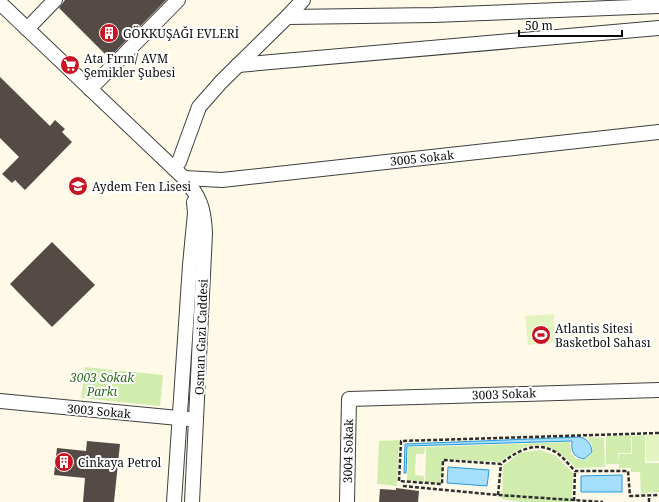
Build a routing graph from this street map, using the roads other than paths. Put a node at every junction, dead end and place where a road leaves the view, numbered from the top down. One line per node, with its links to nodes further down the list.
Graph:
1 (55, 0): 8 (street)
2 (178, 0): 10 (street)
3 (303, 0): 6 (street)
4 (0, 3): 8 (street, Osman Gazi Caddesi)
5 (659, 6): 6 (street)
6 (287, 17): 9 (street)
7 (659, 28): 9 (street)
8 (28, 30): 10 (street, Osman Gazi Caddesi)
9 (238, 65): 12 (street)
10 (90, 89): 12 (street, Osman Gazi Caddesi)
11 (659, 132): 12 (street, 3005 Sokak)
12 (179, 173): 16 (street, Osman Gazi Caddesi); 17 (street, Osman Gazi Caddesi)
13 (659, 390): 14 (street, 3003 Sokak)
14 (349, 399): 20 (street, 3004 Sokak)
15 (0, 401): 16 (street, 3003 Sokak)
16 (180, 418): 17 (street, 3003 Sokak); 18 (street, Osman Gazi Caddesi)
17 (197, 420): 19 (street, Osman Gazi Caddesi)
18 (174, 502)
19 (192, 502)
20 (347, 502)

